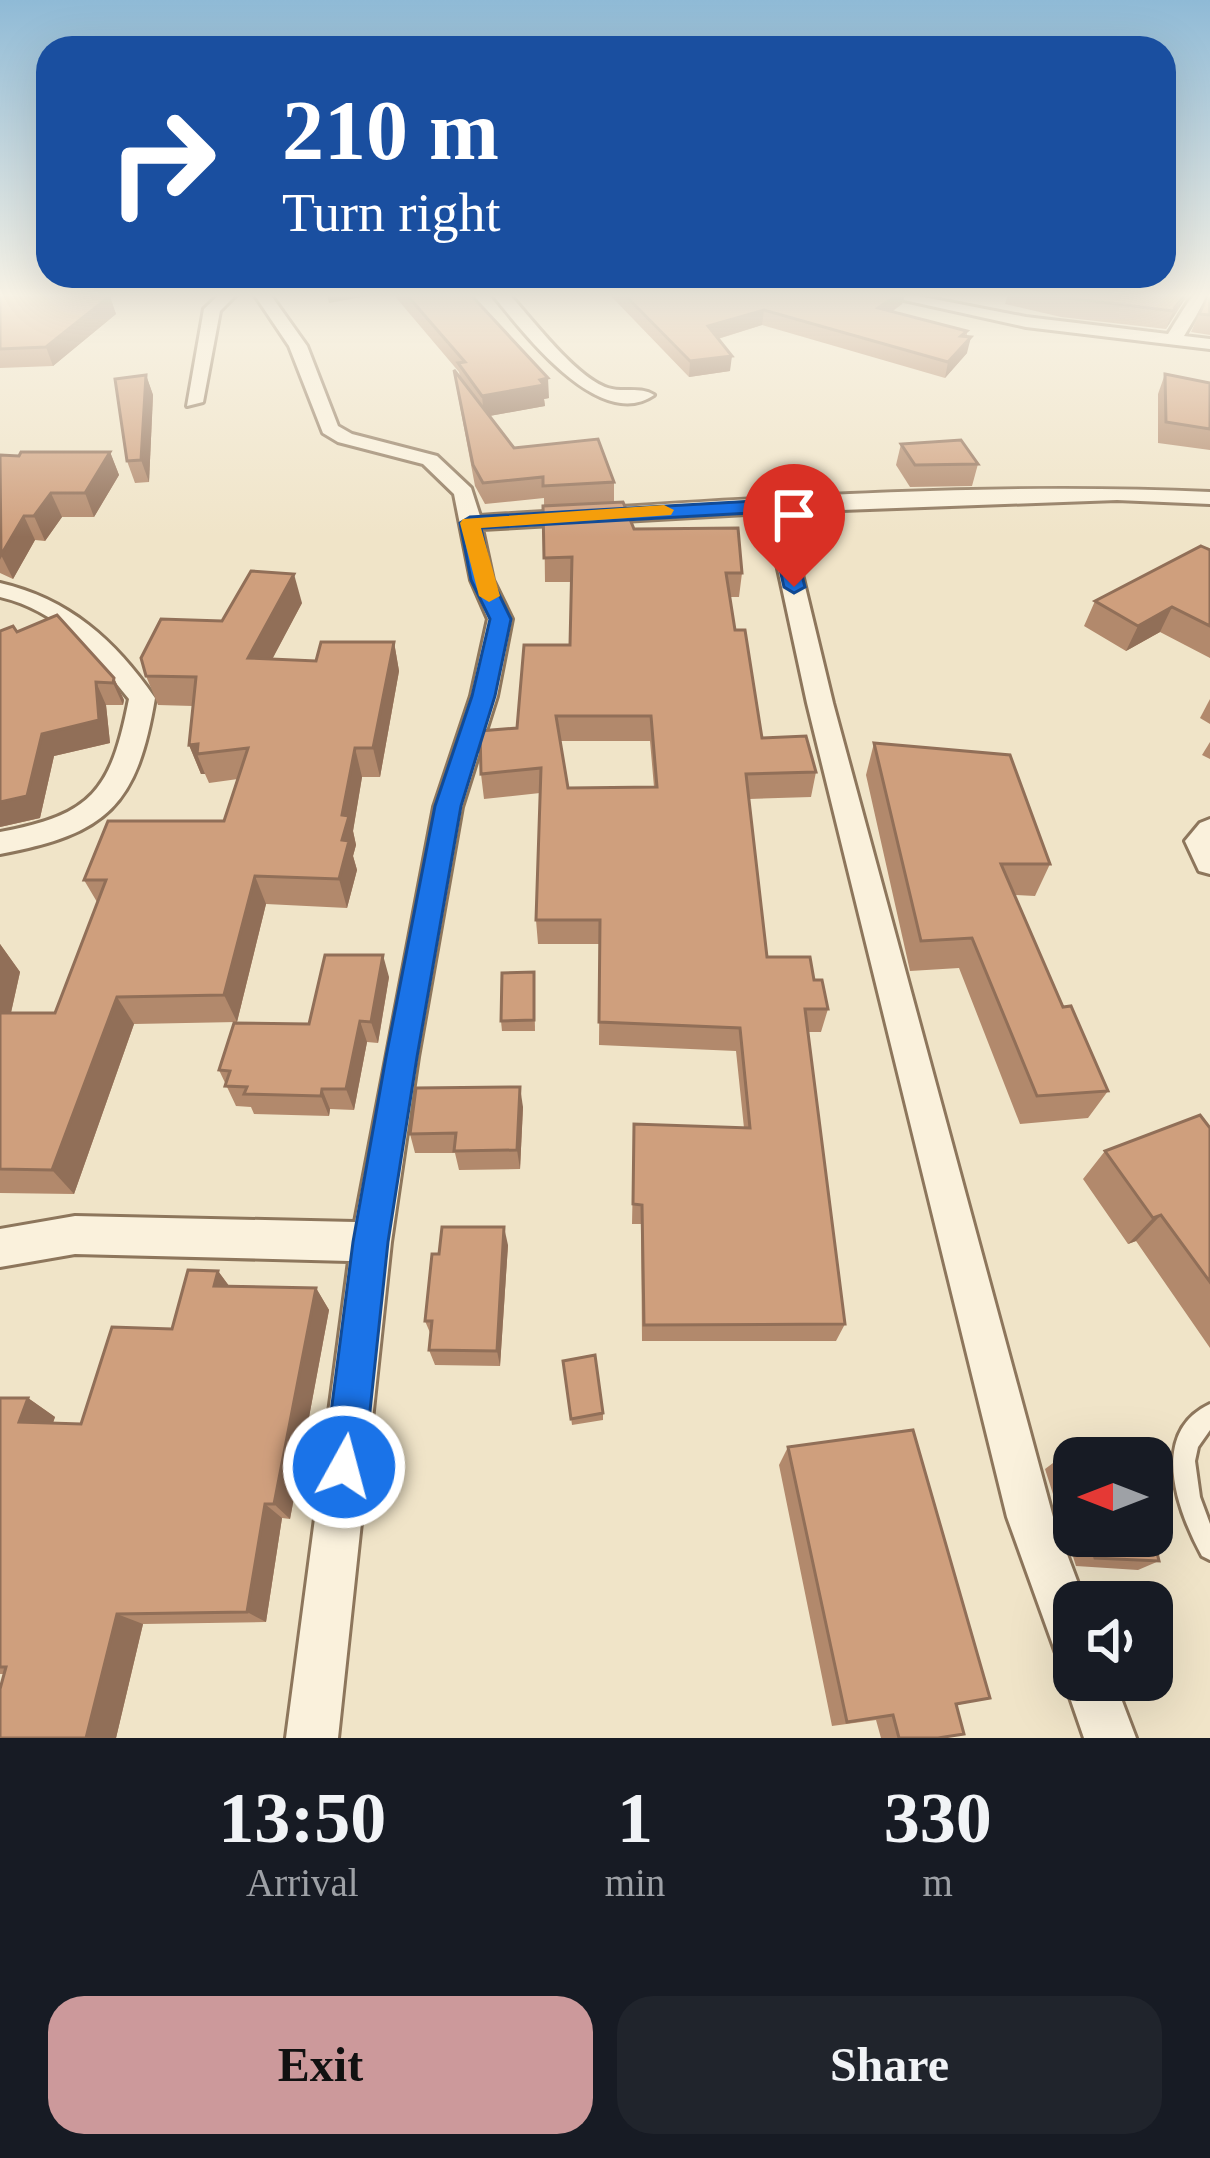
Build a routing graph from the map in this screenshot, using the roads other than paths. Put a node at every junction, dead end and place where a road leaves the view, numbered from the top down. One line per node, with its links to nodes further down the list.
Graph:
1 (199, 375): 5 (street)
2 (309, 375): 8 (street)
3 (577, 375): 4 (street)
4 (645, 395)
5 (194, 402)
6 (1210, 498): 7 (street)
7 (775, 506): 8 (street); 17 (street)
8 (470, 523): 13 (street)
9 (0, 590): 11 (street)
10 (1210, 830): 12 (street)
11 (0, 843)
12 (1210, 863)
13 (370, 1242): 14 (street); 19 (street)
14 (0, 1248)
15 (1210, 1415): 16 (lane)
16 (1210, 1549)
17 (1054, 1581)
18 (1096, 1701): 20 (street)
19 (312, 1738)
20 (1109, 1738)

